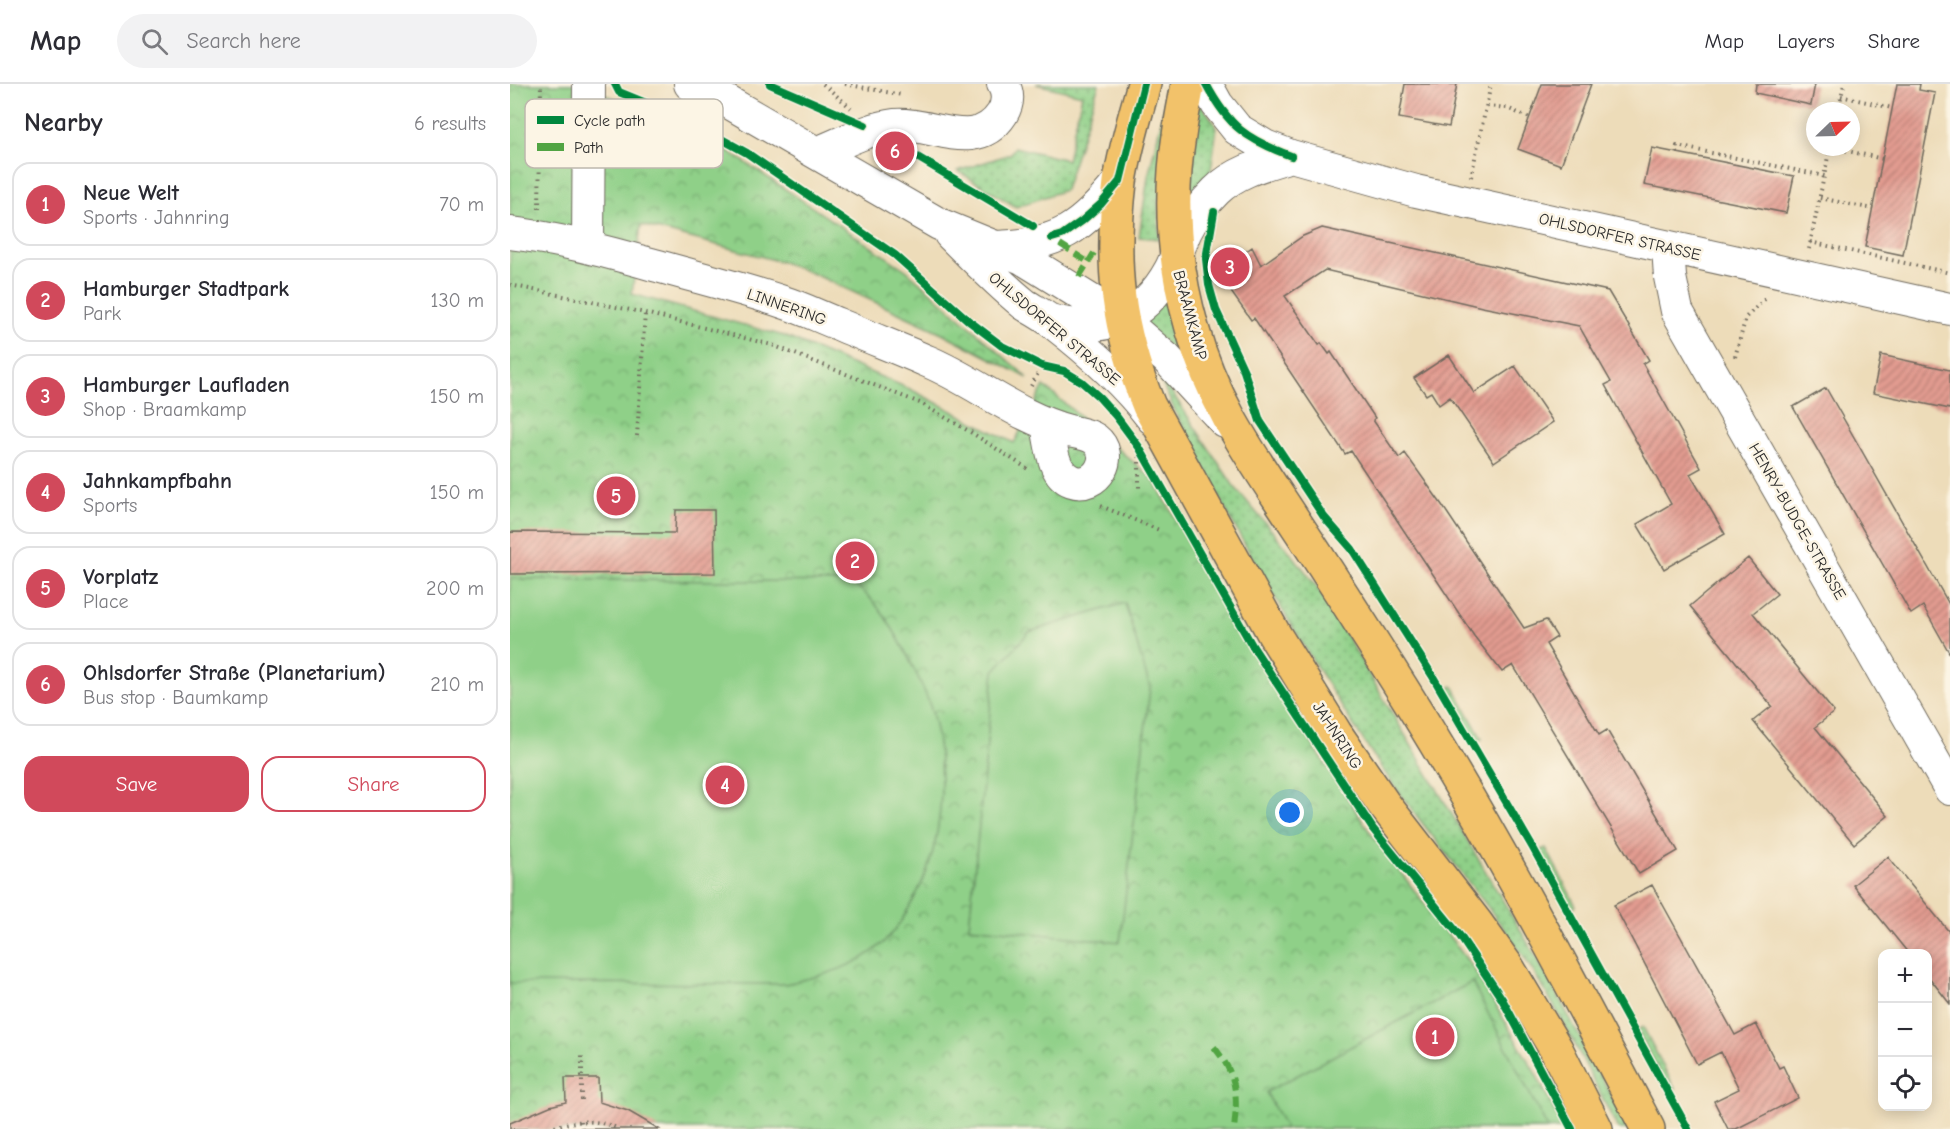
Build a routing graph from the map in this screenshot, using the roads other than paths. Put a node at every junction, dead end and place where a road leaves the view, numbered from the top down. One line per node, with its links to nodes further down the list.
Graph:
1 (589, 84): 7 (street)
2 (690, 84): 8 (street, OHLSDORFER STRASSE)
3 (1003, 84): 10 (street)
4 (1144, 84): 13 (main road)
5 (1188, 84): 19 (main road, BRAAMKAMP)
6 (1206, 84): 11 (street, OHLSDORFER STRASSE)
7 (589, 99)
8 (723, 99)
9 (723, 99): 10 (street, OHLSDORFER STRASSE)
10 (817, 153): 14 (street, OHLSDORFER STRASSE)
11 (1291, 156): 18 (street, OHLSDORFER STRASSE); 19 (street)
12 (588, 168): 16 (street)
13 (1120, 181): 17 (street); 21 (main road)
14 (939, 224): 17 (street, OHLSDORFER STRASSE); 22 (street, OHLSDORFER STRASSE)
15 (524, 234): 16 (street, LINNERING)
16 (588, 246): 23 (street, LINNERING)
17 (995, 247): 21 (street, OHLSDORFER STRASSE)
18 (1668, 247): 20 (street, OHLSDORFER STRASSE); 26 (street, HENRY-BUDGE-STRASSE)
19 (1176, 257): 21 (street); 24 (main road, BRAAMKAMP)
20 (1950, 309)
21 (1121, 319): 22 (street); 24 (street, OHLSDORFER STRASSE); 25 (main road, JAHNRING)
22 (1050, 320): 25 (street, OHLSDORFER STRASSE)
23 (1047, 425)
24 (1242, 444): 28 (main road, BRAAMKAMP)
25 (1151, 449): 27 (main road, JAHNRING)
26 (1950, 789)
27 (1596, 1129)
28 (1648, 1129)

